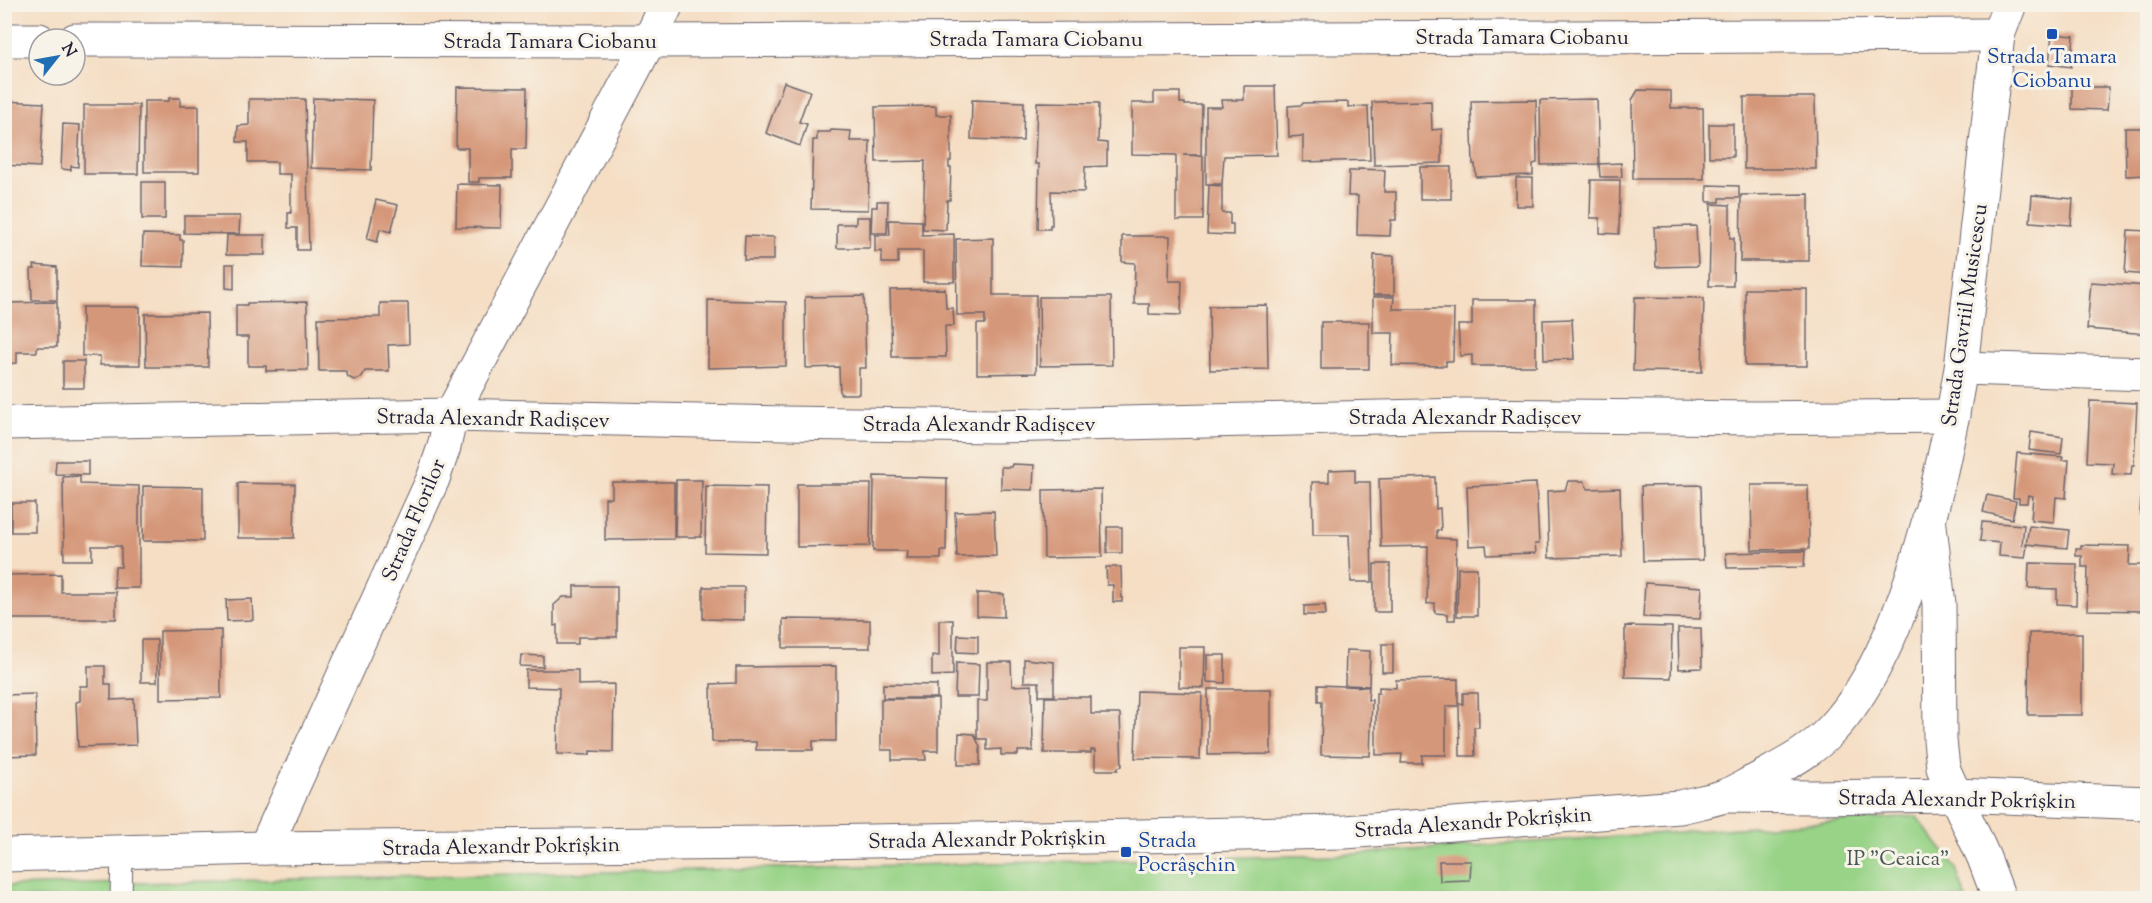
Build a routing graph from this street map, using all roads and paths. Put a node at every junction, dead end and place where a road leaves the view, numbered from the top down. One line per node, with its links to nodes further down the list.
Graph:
1 (667, 4): 7 (street, Strada Florilor)
2 (2010, 4): 3 (street, Strada Gavriil Musicescu)
3 (1998, 35): 7 (street, Strada Tamara Ciobanu); 8 (street, Strada Gavriil Musicescu)
4 (4, 40): 5 (street)
5 (27, 40)
6 (87, 40): 7 (street, Strada Tamara Ciobanu)
7 (649, 41): 10 (street, Strada Florilor)
8 (1961, 368): 9 (street); 11 (street, Strada Gavriil Musicescu)
9 (2148, 374)
10 (451, 416): 11 (street, Strada Alexandr Radișcev); 12 (street, Strada Alexandr Radișcev); 17 (street, Strada Florilor)
11 (1953, 416): 13 (street, Strada Gavriil Musicescu)
12 (4, 423)
13 (1929, 515): 14 (street, Strada Gavriil Musicescu); 15 (street)
14 (1726, 795): 15 (street, Strada Alexandr Pokrîșkin); 17 (street, Strada Alexandr Pokrîșkin)
15 (1955, 795): 16 (street, Strada Alexandr Pokrîșkin); 21 (street)
16 (2148, 803)
17 (265, 848): 18 (street, Strada Alexandr Pokrîșkin)
18 (123, 852): 19 (street, Strada Alexandr Pokrîșkin); 20 (lane)
19 (4, 855)
20 (121, 898)
21 (1999, 898)

